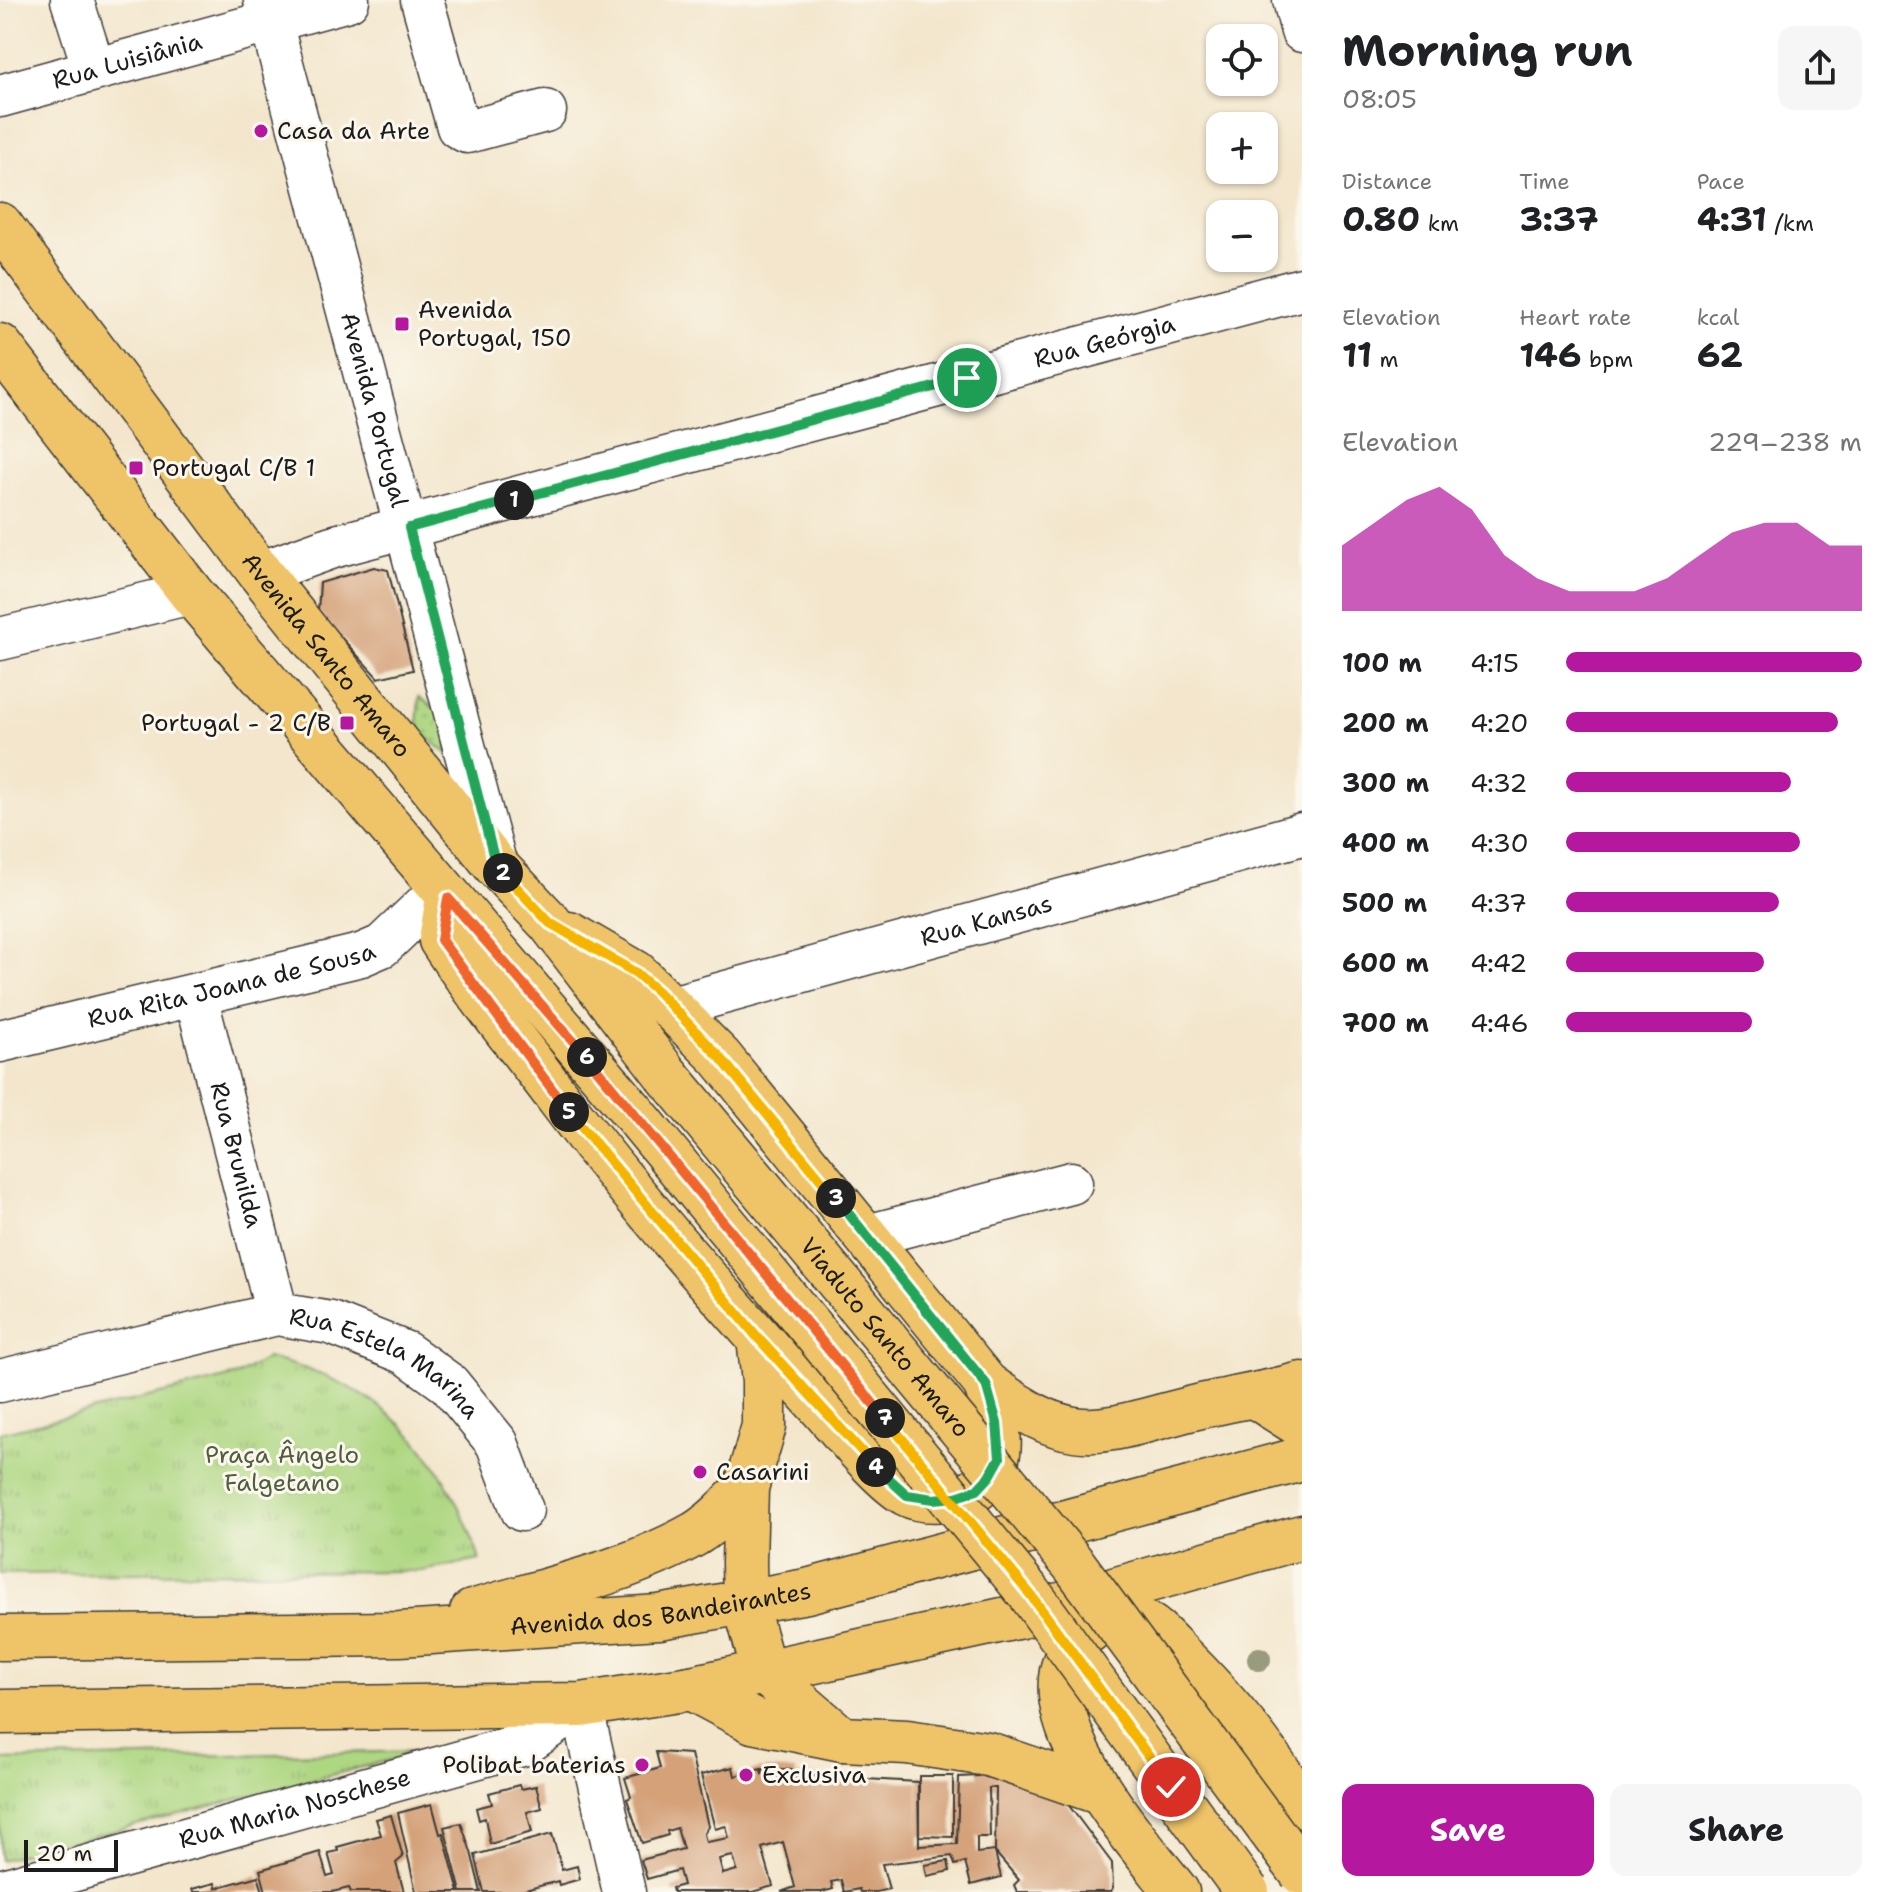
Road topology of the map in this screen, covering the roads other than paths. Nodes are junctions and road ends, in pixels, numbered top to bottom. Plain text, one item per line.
1 (72, 0) edge
2 (348, 0) edge
3 (422, 0) edge
4 (1294, 0) edge
5 (268, 10) edge
6 (1302, 31) edge
7 (94, 69) junction
8 (0, 96) edge
9 (545, 111) dead end
10 (0, 225) edge
11 (1302, 289) edge
12 (0, 346) edge
13 (409, 528) junction
14 (260, 573) junction
15 (191, 593) junction
16 (0, 639) edge
17 (1302, 834) edge
18 (496, 866) junction
19 (445, 894) junction
20 (550, 923) junction
21 (196, 996) junction
22 (672, 1007) junction
23 (0, 1041) edge
24 (665, 1073) joint
25 (1071, 1183) dead end
26 (867, 1236) junction
27 (277, 1314) junction
28 (759, 1339) junction
29 (0, 1381) edge
30 (986, 1384) junction
31 (1302, 1384) edge
32 (1256, 1397) junction
33 (1302, 1426) edge
34 (1302, 1459) edge
35 (746, 1488) junction
36 (522, 1510) dead end
37 (1302, 1537) edge
38 (745, 1603) junction
39 (400, 1634) junction
40 (0, 1638) edge
41 (764, 1672) junction
42 (691, 1688) junction
43 (581, 1705) junction
44 (0, 1712) edge
45 (842, 1739) junction
46 (1099, 1792) junction
47 (1302, 1806) edge
48 (1302, 1873) edge
49 (58, 1884) edge
50 (0, 1891) edge
51 (624, 1892) edge
52 (1177, 1892) edge
53 (1247, 1892) edge

1 - 7 street
2 - 5 street, Rua Luisiânia
3 - 9 street
4 - 6 street
5 - 7 street, Rua Luisiânia
5 - 13 street, Avenida Portugal
7 - 8 street, Rua Luisiânia
10 - 14 main road, Avenida Santo Amaro
11 - 13 street, Rua Geórgia
12 - 15 main road
13 - 14 street, Rua Geórgia
13 - 18 street, Avenida Portugal
14 - 18 main road, Avenida Santo Amaro
15 - 16 street
15 - 19 main road
17 - 22 street, Rua Kansas
18 - 20 main road, Avenida Santo Amaro
19 - 21 street, Rua Rita Joana de Sousa
19 - 28 main road
19 - 53 main road, Viaduto Santo Amaro, bridge
20 - 22 main road
20 - 24 main road, Avenida Santo Amaro
21 - 23 street, Rua Rita Joana de Sousa
21 - 27 street, Rua Brunilda
22 - 26 main road
24 - 48 main road, Viaduto Santo Amaro, bridge
25 - 26 street
26 - 30 main road
27 - 29 street, Rua Estela Marina
27 - 36 street, Rua Estela Marina
28 - 30 main road
28 - 35 main road
30 - 32 main road
31 - 32 main road
32 - 33 main road
34 - 38 main road, Avenida dos Bandeirantes
35 - 38 main road
35 - 39 main road
37 - 41 main road
38 - 39 main road, Avenida dos Bandeirantes
38 - 41 main road
39 - 40 main road, Avenida dos Bandeirantes
41 - 42 main road
41 - 45 main road
42 - 43 main road
42 - 45 main road
43 - 44 main road
43 - 49 street, Rua Maria Noschese
43 - 51 street
45 - 46 main road
46 - 47 main road
46 - 52 main road
49 - 50 street, Rua Maria Noschese

